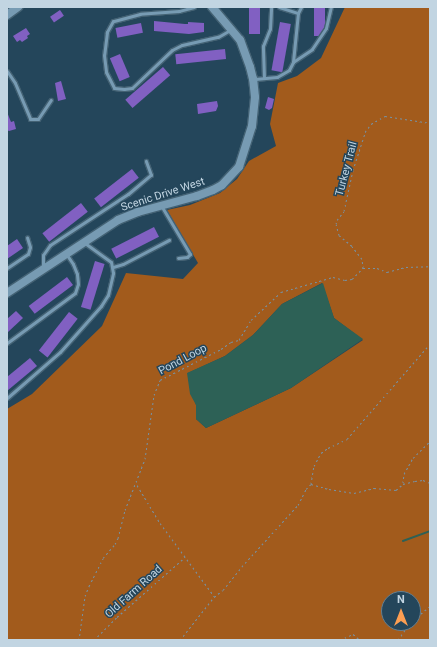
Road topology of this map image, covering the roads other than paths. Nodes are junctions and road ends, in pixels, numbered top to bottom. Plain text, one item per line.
1 (18, 7) edge
2 (194, 7) edge
3 (271, 7) edge
4 (279, 7) edge
5 (301, 7) edge
6 (331, 7) edge
7 (215, 8) edge
8 (298, 13) junction
9 (7, 15) edge
10 (232, 29) junction
11 (293, 62) junction
12 (7, 72) edge
13 (264, 78) junction
14 (253, 79) junction
15 (51, 100) dead end
16 (146, 161) dead end
17 (161, 206) junction
18 (27, 237) dead end
19 (169, 240) dead end
20 (84, 242) junction
21 (66, 254) junction
22 (178, 258) dead end
23 (113, 267) junction
24 (7, 268) edge
25 (43, 268) junction
26 (7, 293) edge
27 (7, 343) edge
28 (7, 398) edge

1 - 9 street
2 - 10 lane
3 - 13 lane
4 - 8 lane
5 - 8 lane
6 - 11 lane
7 - 10 street, Scenic Drive West
8 - 11 lane
10 - 14 street, Scenic Drive West
11 - 13 lane
12 - 15 lane
13 - 14 lane
14 - 17 street, Scenic Drive West
16 - 25 lane
17 - 20 street, Scenic Drive West
17 - 22 lane
18 - 24 lane
19 - 23 lane
20 - 21 street, Scenic Drive West
20 - 23 lane
21 - 25 street, Scenic Drive West
21 - 27 lane
23 - 28 lane
25 - 26 street, Scenic Drive West

